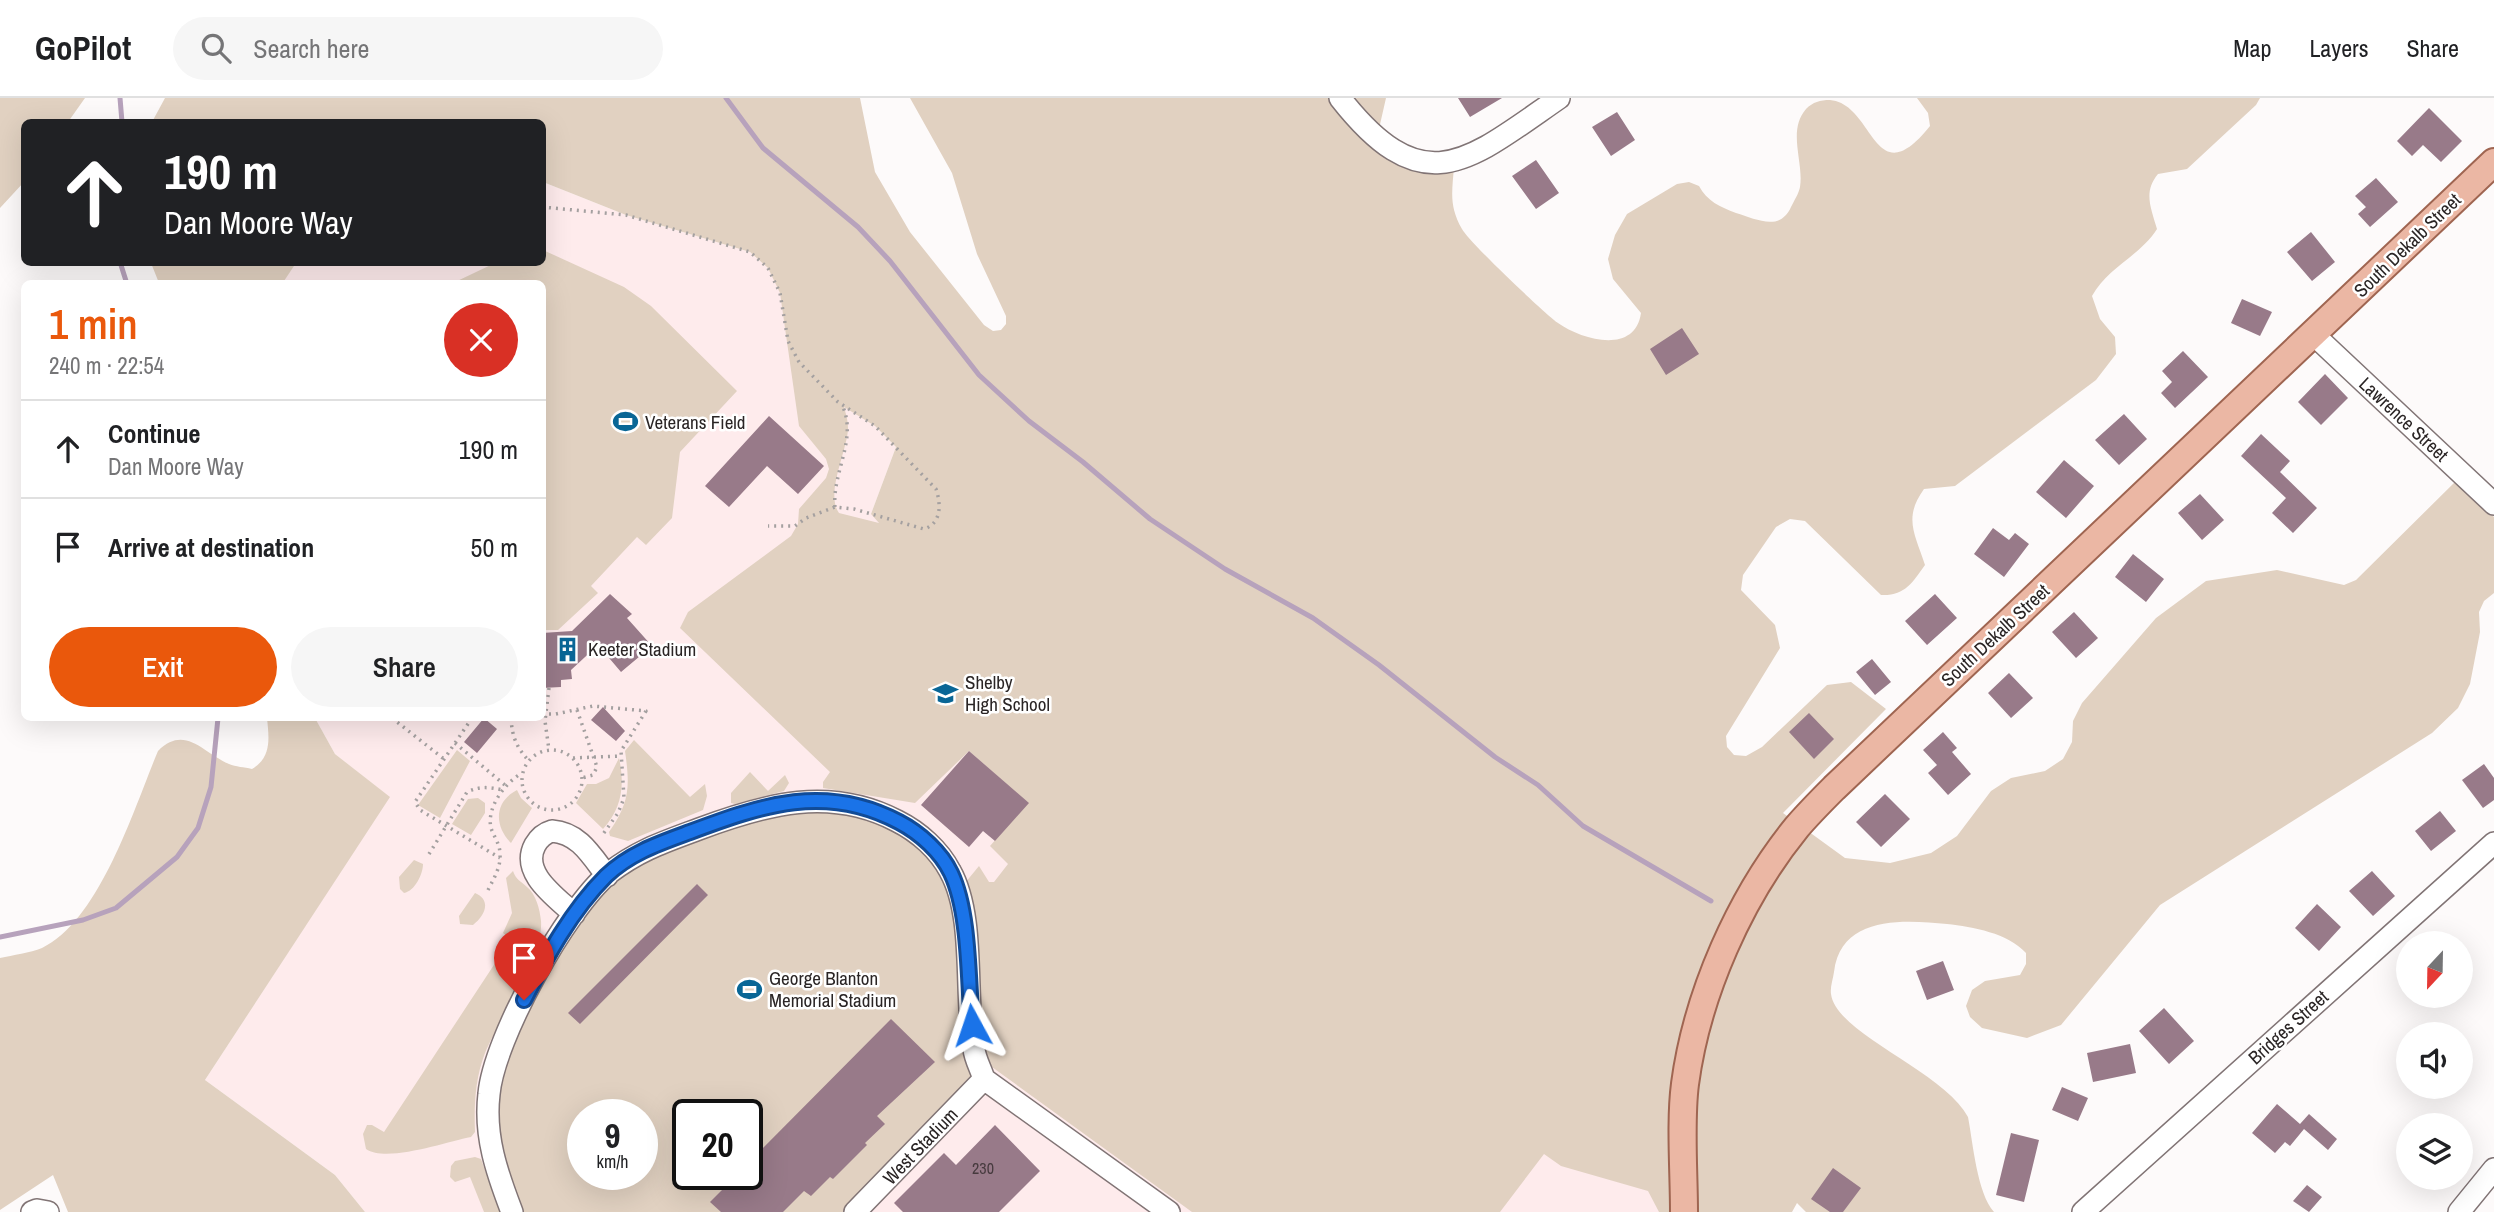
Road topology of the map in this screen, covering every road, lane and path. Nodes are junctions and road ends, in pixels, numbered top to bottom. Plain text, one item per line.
1 (1340, 98) edge
2 (1559, 98) edge
3 (2494, 162) edge
4 (546, 207) edge
5 (2313, 334) junction
6 (843, 406) junction
7 (2494, 504) edge
8 (835, 507) junction
9 (768, 526) dead end
10 (549, 688) dead end
11 (546, 708) edge
12 (577, 710) junction
13 (546, 714) edge
14 (396, 721) edge
15 (470, 721) edge
16 (511, 721) edge
17 (545, 721) edge
18 (454, 743) junction
19 (549, 750) junction
20 (620, 756) junction
21 (595, 757) junction
22 (572, 758) junction
23 (443, 759) junction
24 (529, 761) junction
25 (522, 773) junction
26 (582, 778) junction
27 (505, 788) junction
28 (446, 825) junction
29 (2494, 843) edge
30 (589, 853) junction
31 (429, 854) dead end
32 (500, 858) junction
33 (607, 876) junction
34 (488, 890) dead end
35 (574, 915) junction
36 (984, 1079) junction
37 (2494, 1168) edge
38 (32, 1212) edge
39 (48, 1212) edge
40 (512, 1212) edge
41 (855, 1212) edge
42 (1169, 1212) edge
43 (1684, 1212) edge
44 (2083, 1212) edge
45 (2459, 1212) edge

1 - 2 street
3 - 5 main road, South Dekalb Street
4 - 6 path
5 - 7 street, Lawrence Street
5 - 43 main road, South Dekalb Street
6 - 8 path
6 - 8 path
8 - 9 path
10 - 11 path
12 - 13 path
12 - 20 path
12 - 21 path
14 - 23 path
15 - 18 path
16 - 24 path
17 - 19 path
18 - 23 path
18 - 27 path
19 - 22 path
19 - 24 path
20 - 21 path
20 - 30 path
21 - 22 path
21 - 26 path
22 - 26 path
23 - 28 path
24 - 25 path
25 - 26 path
25 - 27 path
27 - 28 path
27 - 32 path
28 - 31 path
28 - 32 path
29 - 44 street, Bridges Street
30 - 33 street
30 - 35 street
32 - 34 path
33 - 35 street
33 - 36 street
35 - 40 street
36 - 41 street, West Stadium
36 - 42 street
37 - 45 street
38 - 39 street

